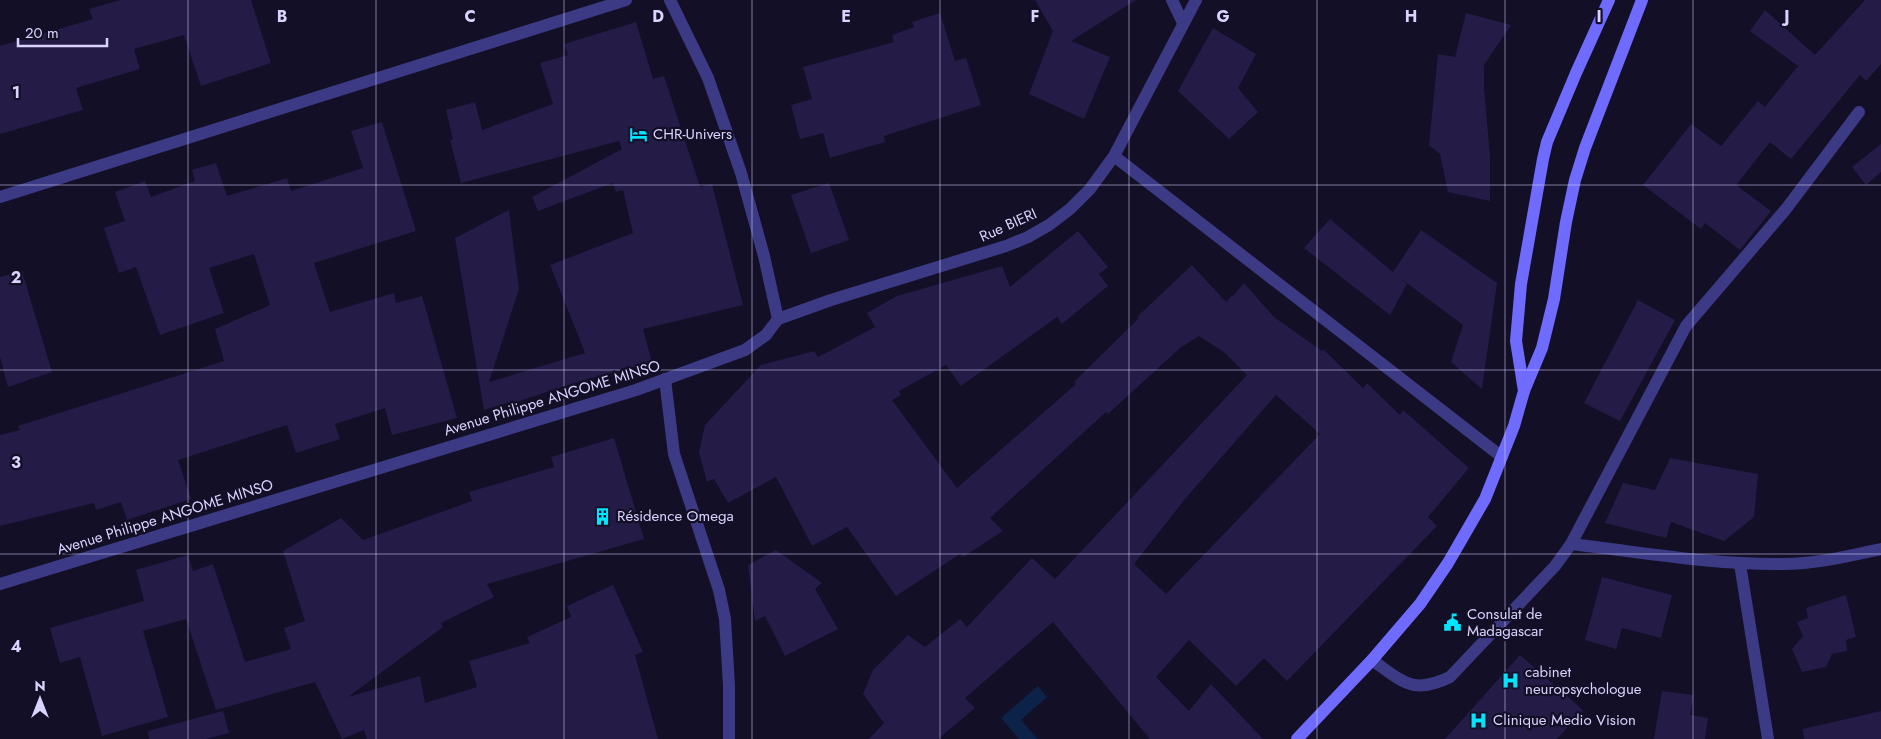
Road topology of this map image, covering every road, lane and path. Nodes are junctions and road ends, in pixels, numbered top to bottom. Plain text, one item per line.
1 (626, 0) edge
2 (670, 0) edge
3 (1172, 0) edge
4 (1196, 0) edge
5 (1609, 0) edge
6 (1642, 0) edge
7 (1184, 23) junction
8 (1859, 112) dead end
9 (1114, 156) junction
10 (0, 198) edge
11 (778, 319) junction
12 (665, 379) junction
13 (1524, 391) junction
14 (1502, 457) junction
15 (1571, 544) junction
16 (1881, 549) edge
17 (1740, 564) junction
18 (0, 584) edge
19 (1372, 660) junction
20 (729, 739) edge
21 (1297, 739) edge
22 (1768, 739) edge

1 - 10 street
2 - 11 street
3 - 7 street
4 - 7 street, Rue BIERI
5 - 13 main road
6 - 13 main road
7 - 9 street, Rue BIERI
8 - 15 street
9 - 11 street, Rue BIERI
9 - 14 street
11 - 12 street, Avenue Philippe ANGOME MINSO
12 - 18 street, Avenue Philippe ANGOME MINSO
12 - 20 street
13 - 14 main road
14 - 19 main road
15 - 17 street
15 - 19 street
16 - 17 street
17 - 22 street
19 - 21 main road

